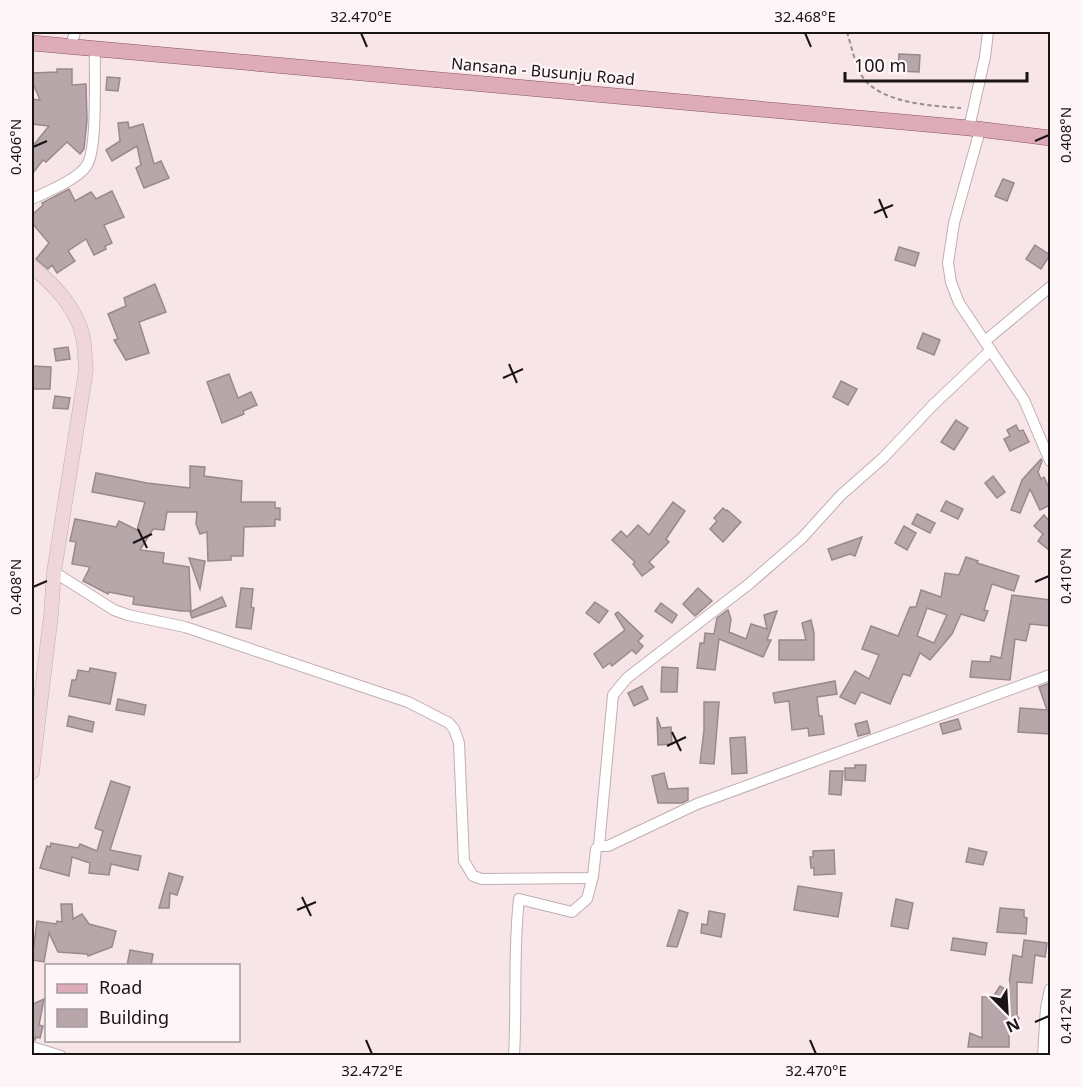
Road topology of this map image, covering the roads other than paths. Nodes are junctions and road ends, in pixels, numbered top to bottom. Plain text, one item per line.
1 (988, 32) edge
2 (73, 39) edge
3 (32, 43) edge
4 (95, 48) junction
5 (975, 129) junction
6 (1050, 138) edge
7 (32, 199) edge
8 (32, 267) edge
9 (1050, 287) edge
10 (988, 345) junction
11 (1050, 461) edge
12 (54, 572) junction
13 (1050, 675) edge
14 (32, 772) edge
15 (599, 846) junction
16 (593, 876) junction
17 (1050, 988) edge
18 (32, 1047) edge
19 (61, 1056) edge
20 (514, 1056) edge
21 (1043, 1056) edge

1 - 5 street
2 - 3 main road, Nansana - Busunju Road
2 - 4 main road, Nansana - Busunju Road
4 - 5 main road, Nansana - Busunju Road
4 - 7 street
5 - 6 main road, Nansana - Busunju Road
5 - 10 street
8 - 12 street
9 - 10 street
10 - 11 street
10 - 15 street
12 - 14 street
12 - 16 street
13 - 15 street
15 - 16 street
16 - 20 street
17 - 21 street
18 - 19 street

